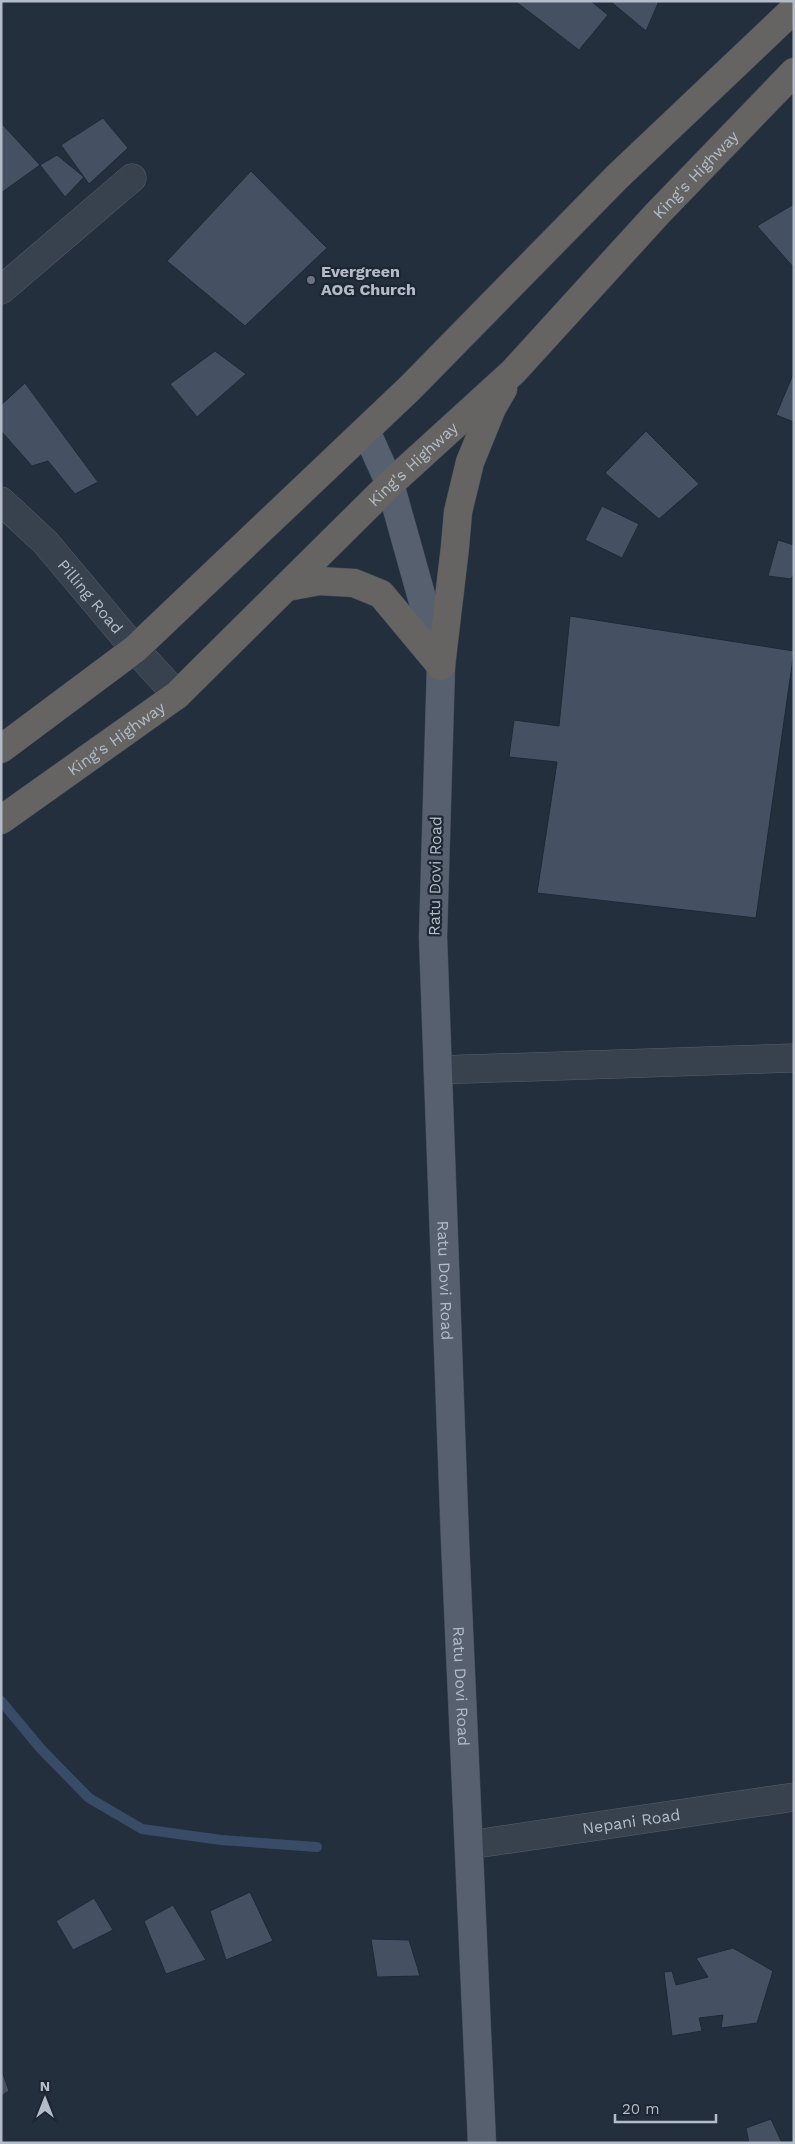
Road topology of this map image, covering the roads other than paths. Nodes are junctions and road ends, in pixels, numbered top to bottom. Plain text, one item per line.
1 (794, 9) edge
2 (794, 72) edge
3 (132, 178) dead end
4 (1, 290) edge
5 (513, 372) junction
6 (366, 431) junction
7 (390, 484) junction
8 (1, 501) edge
9 (287, 587) junction
10 (135, 649) junction
11 (441, 666) junction
12 (177, 695) junction
13 (1, 749) edge
14 (1, 820) edge
15 (794, 1058) edge
16 (438, 1070) junction
17 (794, 1797) edge
18 (469, 1845) junction
19 (482, 2143) edge

1 - 6 highway
2 - 5 highway, King's Highway
3 - 4 street
5 - 7 highway, King's Highway
5 - 11 highway
6 - 7 main road, Ratu Dovi Road
6 - 10 highway
7 - 9 highway, King's Highway
7 - 11 main road, Ratu Dovi Road
8 - 10 street, Pilling Road
9 - 11 highway
9 - 12 highway, King's Highway
10 - 12 street, Pilling Road
10 - 13 highway
11 - 16 main road, Ratu Dovi Road
12 - 14 highway, King's Highway
15 - 16 street
16 - 18 main road, Ratu Dovi Road
17 - 18 street, Nepani Road
18 - 19 main road, Ratu Dovi Road

